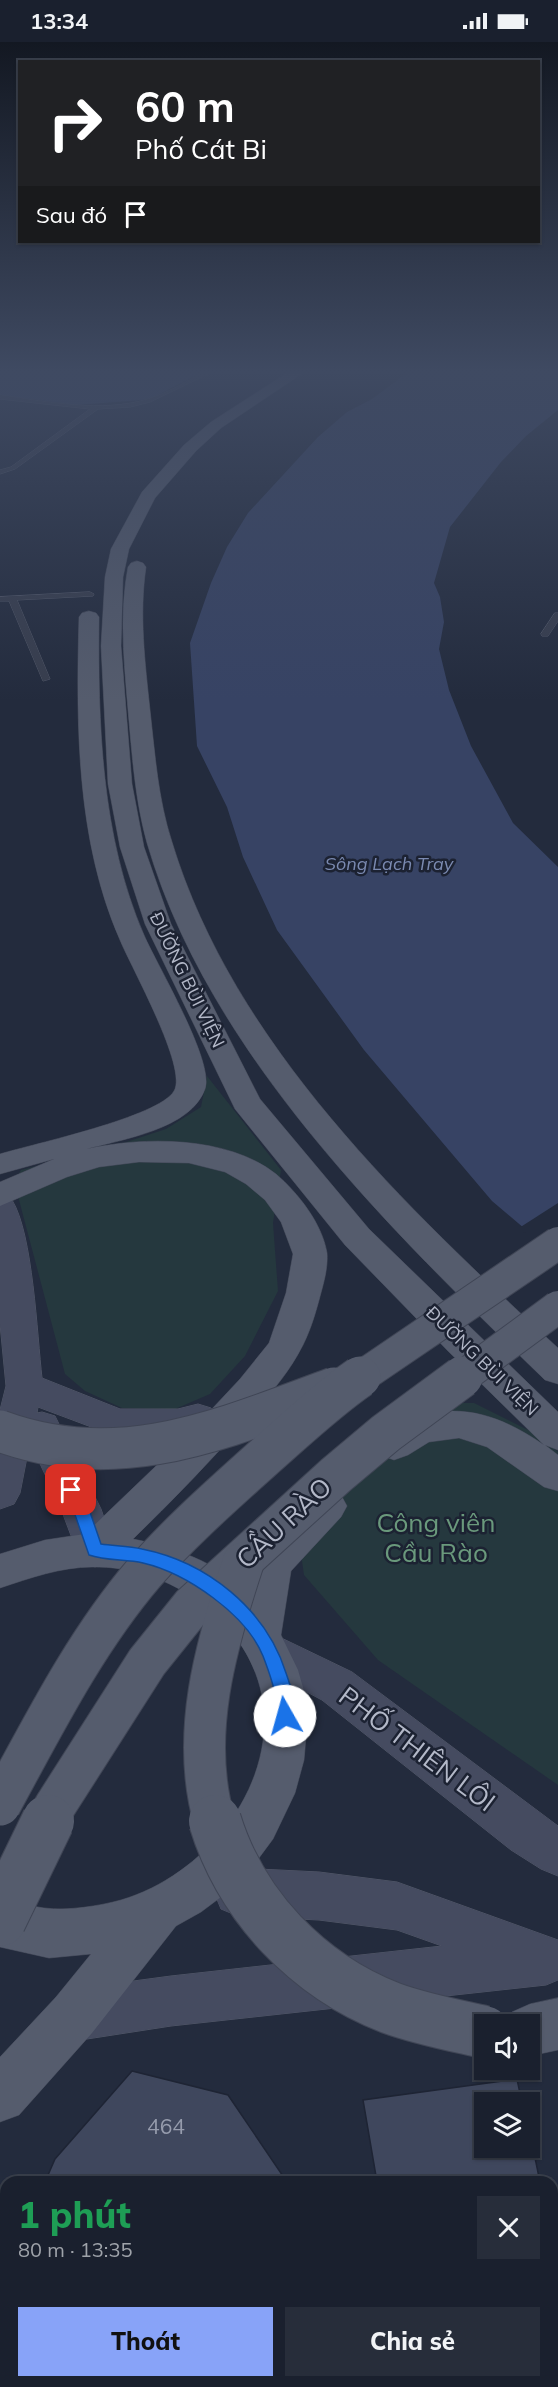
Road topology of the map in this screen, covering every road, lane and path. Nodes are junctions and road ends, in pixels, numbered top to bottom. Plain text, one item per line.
1 (139, 482) edge
2 (160, 482) edge
3 (180, 482) edge
4 (90, 594) junction
5 (12, 598) junction
6 (0, 599) edge
7 (558, 615) edge
8 (545, 634) dead end
9 (46, 679) dead end
10 (158, 924) junction
11 (128, 928) junction
12 (0, 1164) edge
13 (0, 1196) edge
14 (0, 1208) edge
15 (558, 1243) edge
16 (6, 1260) edge
17 (558, 1307) edge
18 (558, 1370) edge
19 (356, 1380) junction
20 (24, 1386) junction
21 (245, 1399) junction
22 (0, 1431) edge
23 (558, 1435) edge
24 (558, 1476) edge
25 (0, 1493) edge
26 (95, 1550) junction
27 (244, 1560) junction
28 (0, 1571) edge
29 (266, 1643) junction
30 (0, 1805) edge
31 (558, 1853) edge
32 (176, 1900) junction
33 (0, 1922) edge
34 (552, 1962) edge
35 (74, 2015) junction
36 (558, 2024) edge
37 (540, 2028) edge
38 (474, 2029) edge
39 (0, 2096) edge

1 - 4 main road, ĐƯỜNG BÙI VIỆN
2 - 10 main road, ĐƯỜNG BÙI VIỆN
3 - 18 main road, ĐƯỜNG BÙI VIỆN
4 - 5 lane
4 - 11 main road, ĐƯỜNG BÙI VIỆN
5 - 6 lane
5 - 9 lane
7 - 8 lane
10 - 11 main road
10 - 23 main road, ĐƯỜNG BÙI VIỆN
11 - 12 main road, ĐƯỜNG BÙI VIỆN
13 - 21 main road
14 - 16 main road
15 - 19 main road, bridge
16 - 20 main road
17 - 27 main road, CẦU RÀO, bridge
19 - 22 main road, bridge
19 - 30 main road, bridge
20 - 21 main road
20 - 25 main road
20 - 26 main road
21 - 26 main road
24 - 29 main road
26 - 28 main road
26 - 29 main road
27 - 33 main road, CẦU RÀO, bridge
27 - 38 main road, bridge
29 - 31 main road, PHỐ THIÊN LÔI
29 - 32 main road
32 - 33 main road
32 - 34 main road
32 - 35 main road
34 - 35 main road
35 - 39 main road
36 - 37 main road

